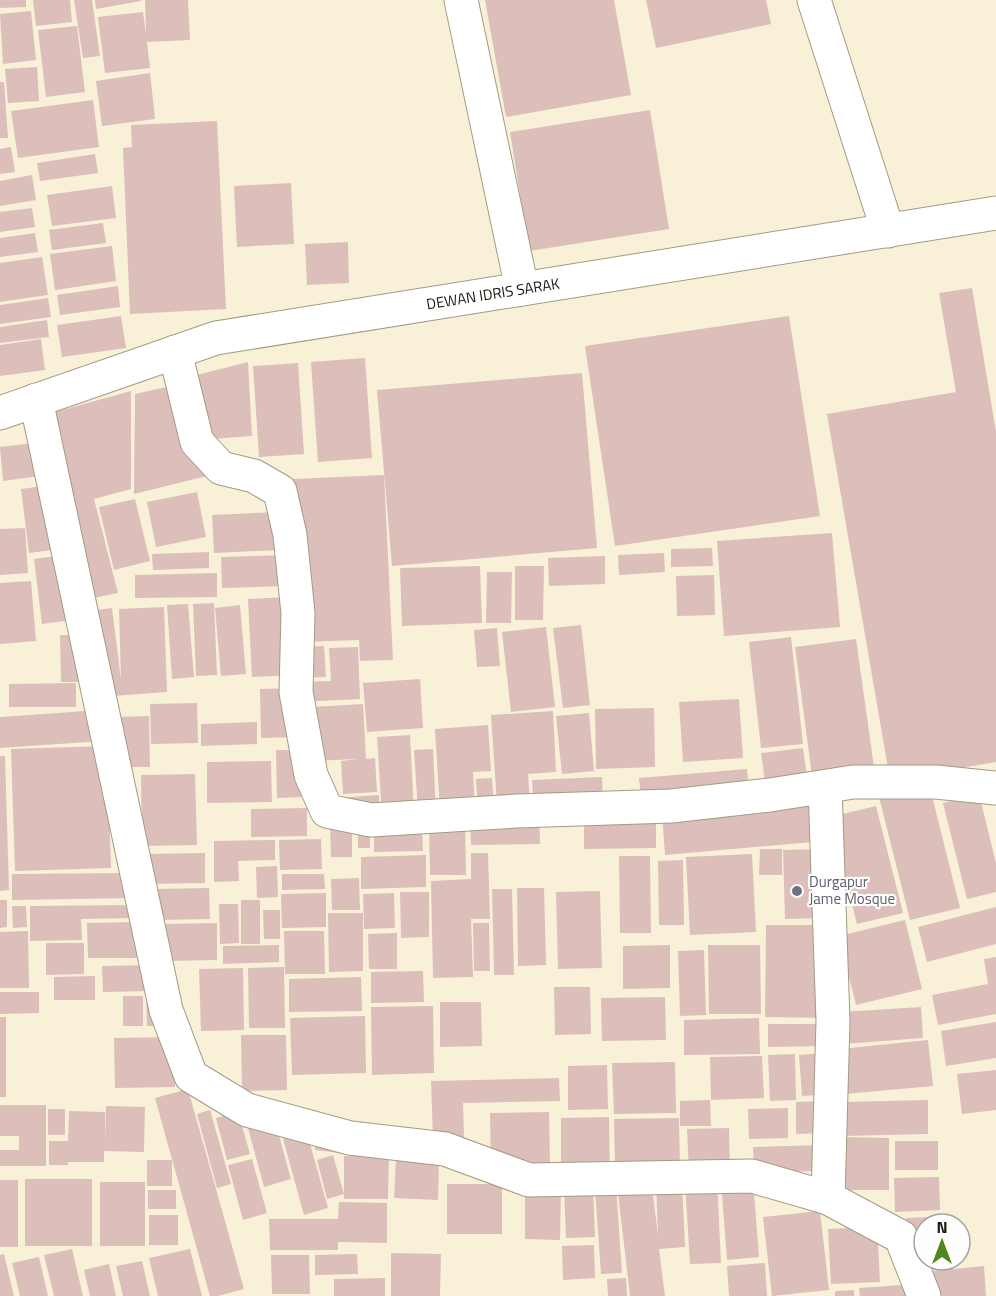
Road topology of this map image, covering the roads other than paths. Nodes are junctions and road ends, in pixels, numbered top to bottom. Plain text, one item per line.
1 (461, 0) edge
2 (814, 0) edge
3 (996, 213) edge
4 (888, 231) junction
5 (522, 289) junction
6 (175, 352) junction
7 (36, 400) junction
8 (0, 413) edge
9 (825, 787) junction
10 (996, 789) edge
11 (828, 1198) junction
12 (924, 1296) edge

1 - 5 street
2 - 4 street
3 - 4 street, DEWAN IDRIS SARAK
4 - 5 street, DEWAN IDRIS SARAK
5 - 6 street, DEWAN IDRIS SARAK
6 - 7 street, DEWAN IDRIS SARAK
6 - 9 street
7 - 8 street, DEWAN IDRIS SARAK
7 - 11 street
9 - 10 street
9 - 11 street
11 - 12 street

